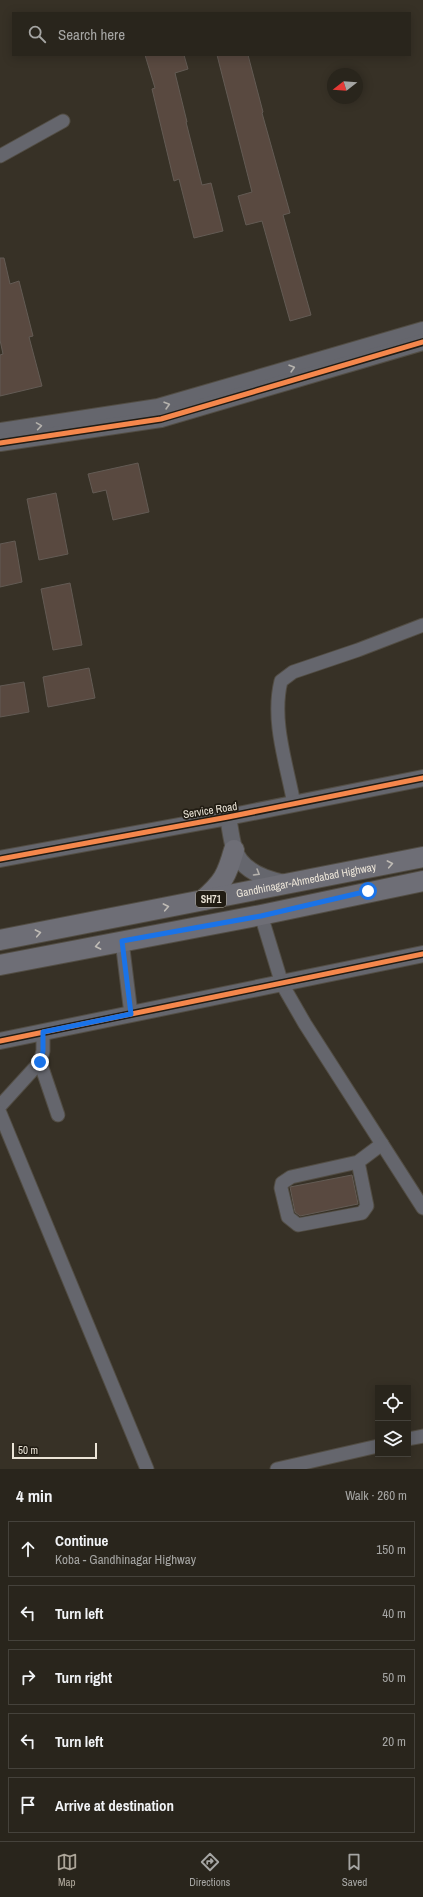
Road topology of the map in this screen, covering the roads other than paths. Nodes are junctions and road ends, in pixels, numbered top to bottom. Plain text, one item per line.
1 (63, 121) dead end
2 (0, 156) edge
3 (423, 330) edge
4 (423, 342) edge
5 (0, 431) edge
6 (0, 444) edge
7 (423, 625) edge
8 (423, 778) edge
9 (294, 804) junction
10 (228, 817) junction
11 (234, 850) junction
12 (423, 857) edge
13 (0, 859) edge
14 (423, 881) edge
15 (289, 883) junction
16 (203, 900) junction
17 (261, 916) junction
18 (0, 940) edge
19 (122, 941) junction
20 (423, 954) edge
21 (0, 965) edge
22 (282, 984) junction
23 (131, 1014) junction
24 (43, 1032) junction
25 (0, 1041) edge
26 (40, 1062) junction
27 (0, 1106) edge
28 (0, 1113) edge
29 (58, 1115) dead end
30 (382, 1144) junction
31 (358, 1162) junction
32 (423, 1208) edge
33 (423, 1436) edge
34 (411, 1438) edge
35 (375, 1447) edge
36 (147, 1469) edge
37 (277, 1469) edge

1 - 2 street
5 -> 3 street
4 - 6 street
7 - 9 street
8 - 9 street, Service Road
9 - 10 street, Service Road
10 - 11 street
10 - 13 street, Service Road
11 -> 15 street
11 - 16 main road
15 -> 12 main road, Gandhinagar-Ahmedabad Highway / SH71
14 - 17 main road, SH71
15 - 16 main road, Gandhinagar-Ahmedabad Highway / SH71
18 -> 16 main road, Gandhinagar-Ahmedabad Highway / SH71
17 - 19 main road, SH71
17 - 22 street
19 -> 21 main road, SH71
19 - 23 street
20 - 22 street
22 - 23 street
22 - 30 street
23 - 24 street
24 - 25 street
24 - 26 street
26 - 27 street
26 - 29 street
28 - 36 street
30 - 31 street
30 - 32 street
31 - 31 street
33 - 34 street
35 - 37 street

